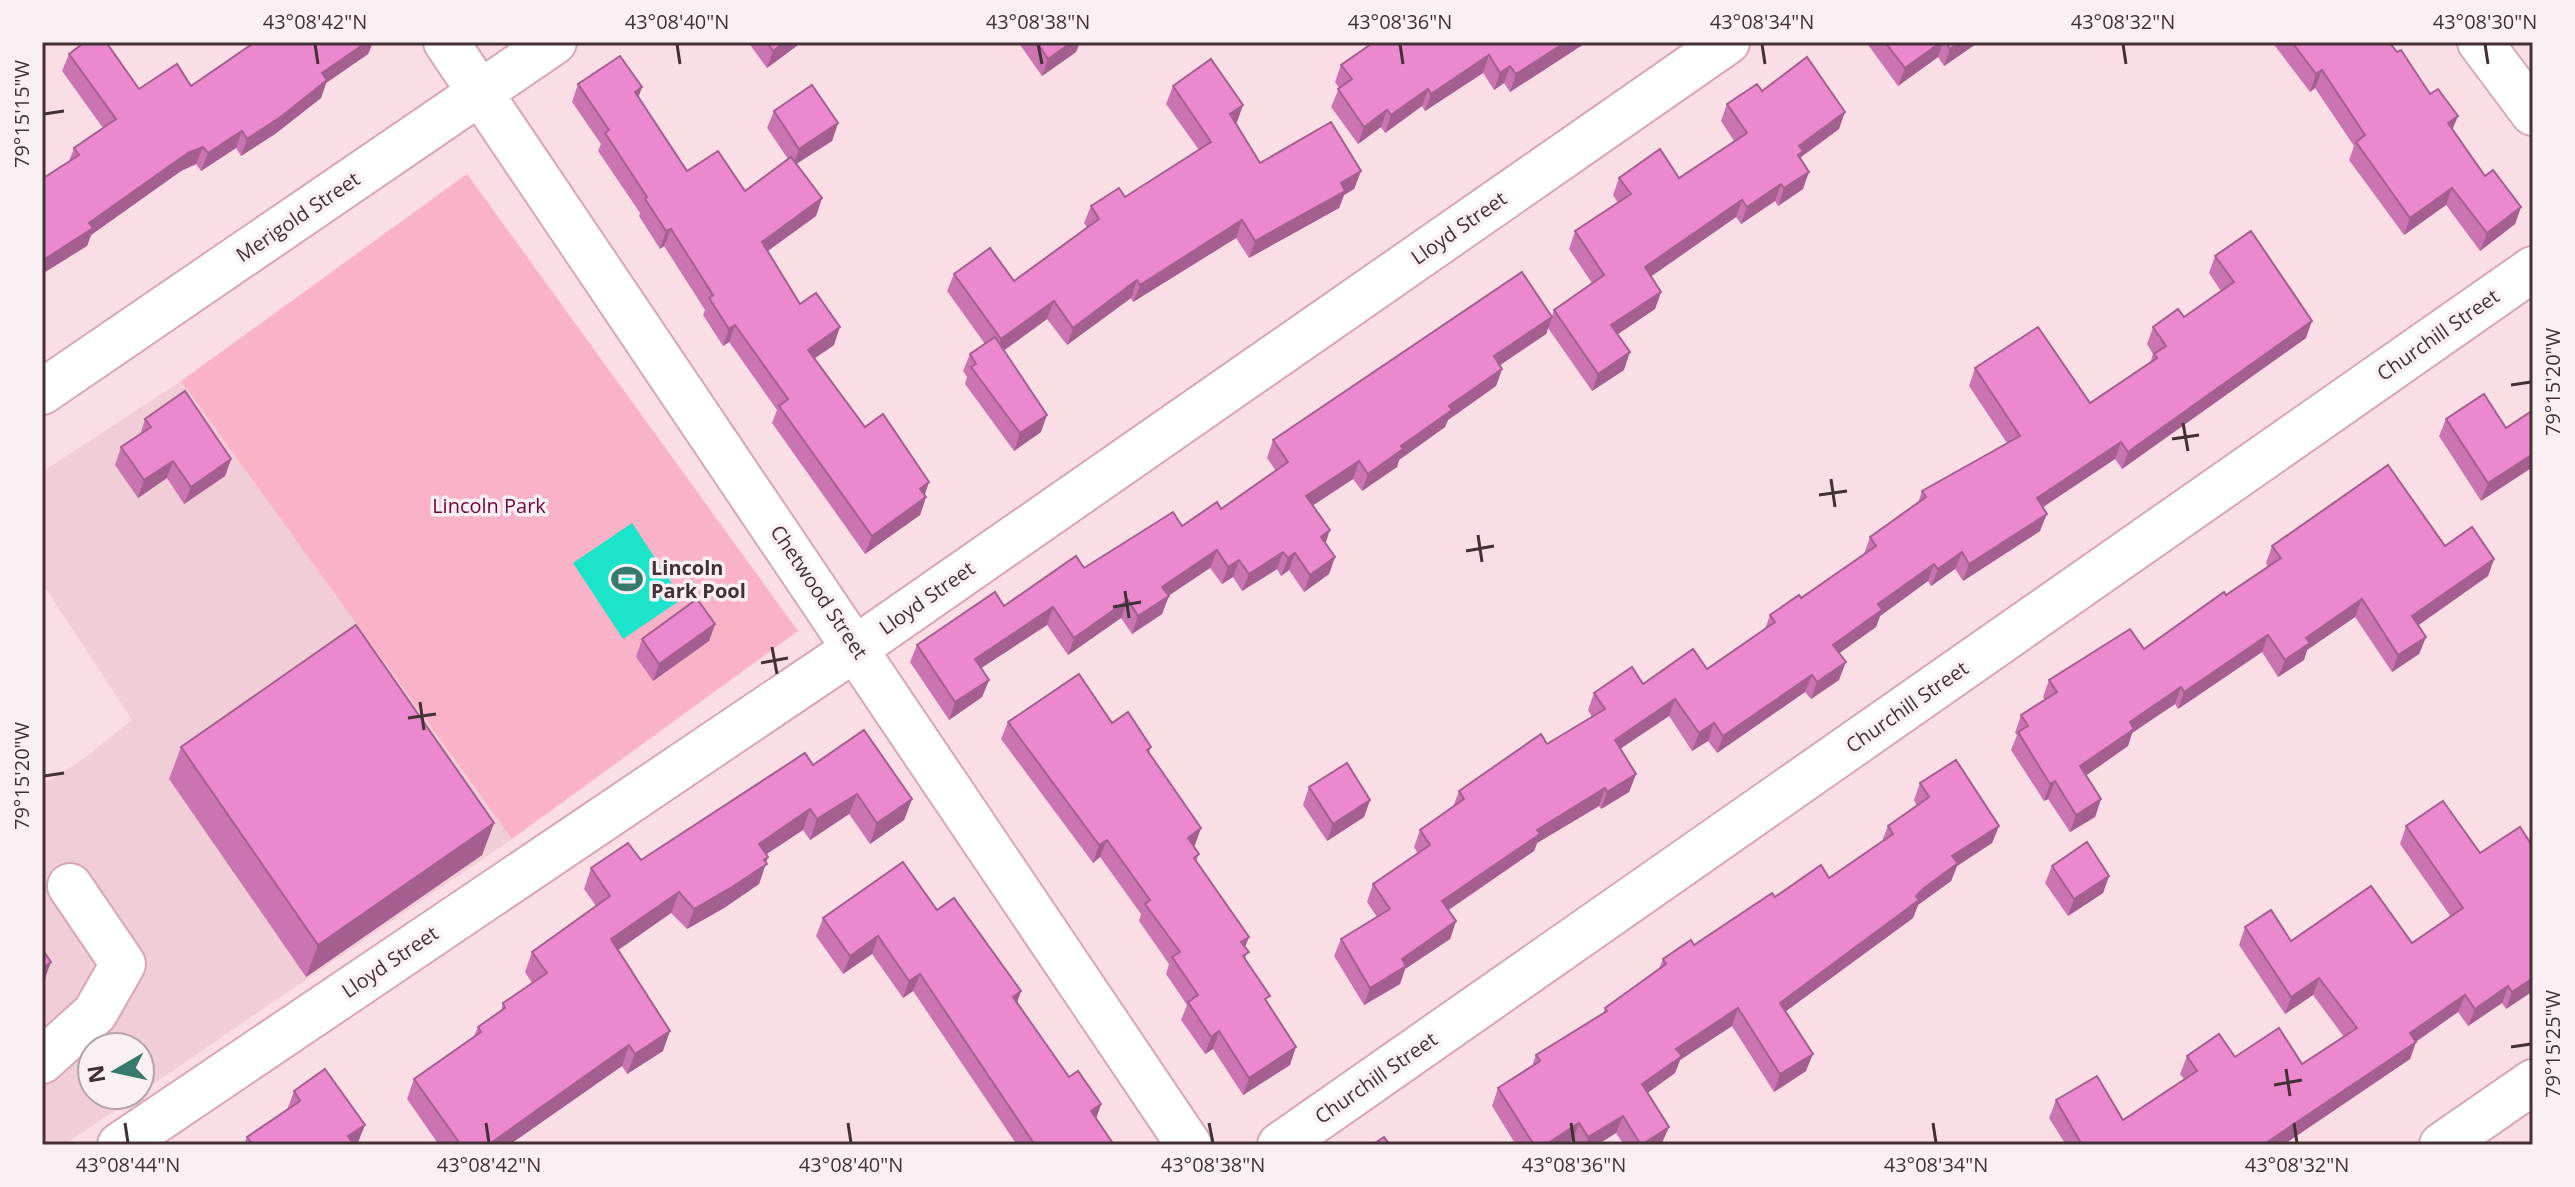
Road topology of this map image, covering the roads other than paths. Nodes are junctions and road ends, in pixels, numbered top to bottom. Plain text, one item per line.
1 (446, 42) edge
2 (554, 42) edge
3 (1727, 42) edge
4 (2480, 42) edge
5 (482, 92) junction
6 (2533, 113) edge
7 (2533, 269) edge
8 (42, 392) edge
9 (856, 648) junction
10 (70, 886) dead end
11 (42, 1061) edge
12 (2533, 1082) edge
13 (120, 1145) edge
14 (1189, 1145) edge
15 (1280, 1145) edge
16 (2442, 1145) edge

1 - 5 street, Chetwood Street
2 - 5 street, Merigold Street
3 - 9 street, Lloyd Street
4 - 6 street
5 - 8 street, Merigold Street
5 - 9 street, Chetwood Street
7 - 15 street, Churchill Street
9 - 13 street, Lloyd Street
9 - 14 street, Chetwood Street
10 - 11 street
12 - 16 street

